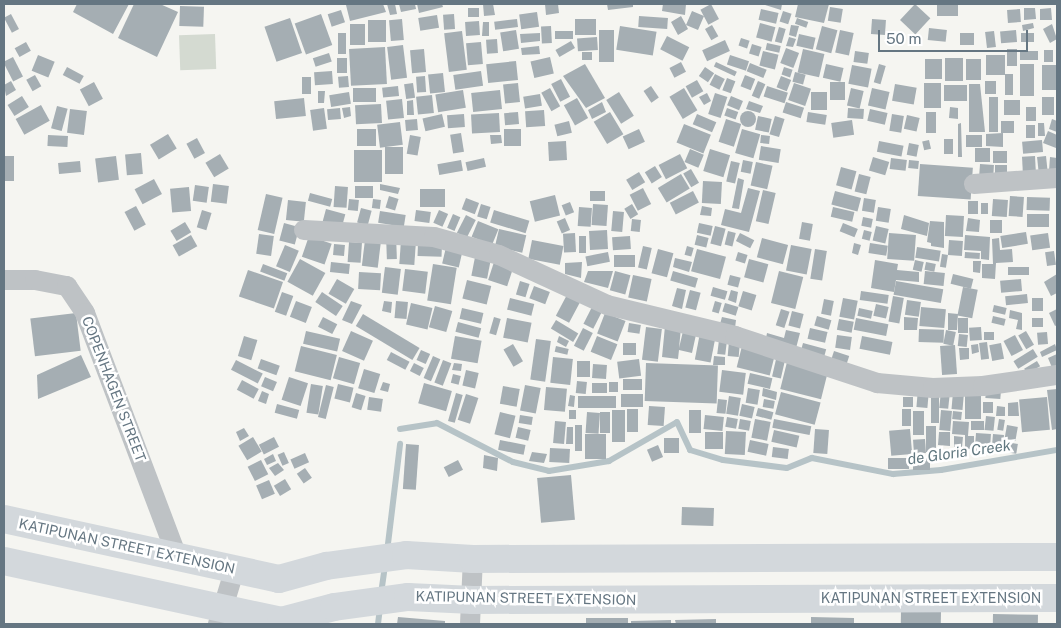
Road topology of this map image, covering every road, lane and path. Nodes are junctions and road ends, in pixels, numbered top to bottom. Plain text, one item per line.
1 (1057, 178) edge
2 (974, 184) dead end
3 (304, 230) dead end
4 (4, 280) edge
5 (1057, 374) edge
6 (4, 519) edge
7 (176, 556) junction
8 (1057, 557) edge
9 (473, 559) junction
10 (4, 561) edge
11 (235, 568) junction
12 (1057, 598) edge
13 (472, 612) edge
14 (220, 616) edge

1 - 2 street
3 - 5 street
4 - 7 street, COPENHAGEN STREET
6 - 7 street, KATIPUNAN STREET EXTENSION
7 - 11 street, KATIPUNAN STREET EXTENSION
8 - 9 street, KATIPUNAN STREET EXTENSION
9 - 11 street, KATIPUNAN STREET EXTENSION
9 - 13 street
10 - 14 street, KATIPUNAN STREET EXTENSION
11 - 14 street
12 - 13 street, KATIPUNAN STREET EXTENSION
13 - 14 street, KATIPUNAN STREET EXTENSION

